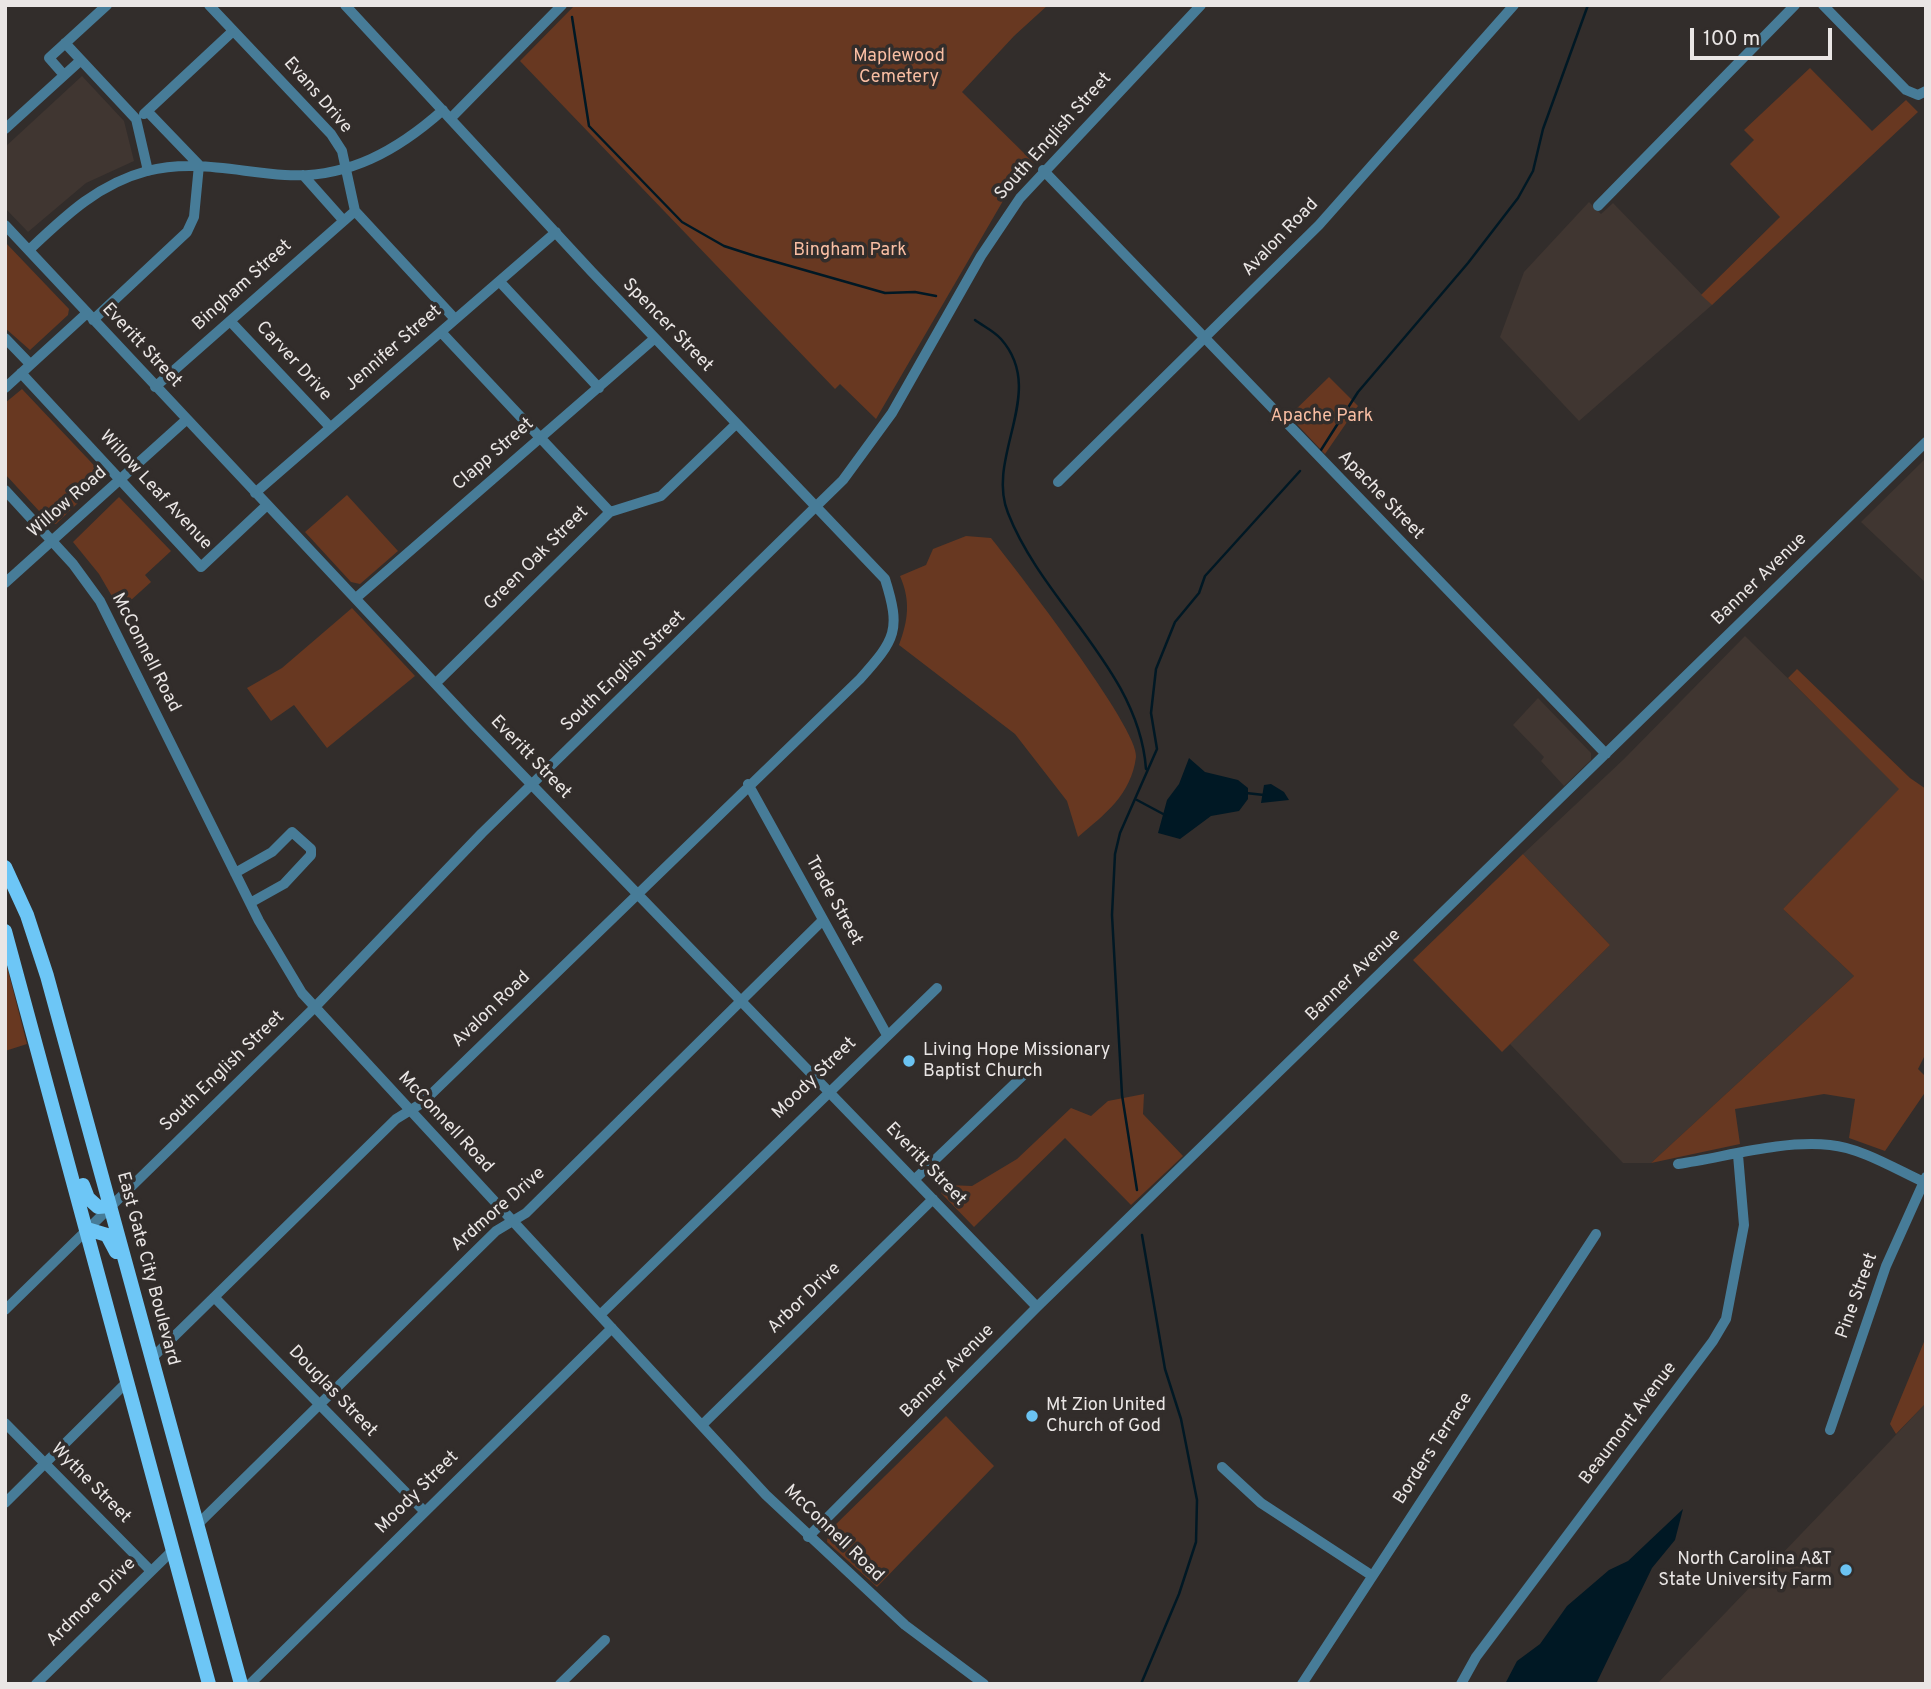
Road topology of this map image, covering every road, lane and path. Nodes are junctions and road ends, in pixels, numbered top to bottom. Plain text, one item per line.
1 (107, 5) edge
2 (209, 5) edge
3 (345, 5) edge
4 (562, 5) edge
5 (1201, 5) edge
6 (1514, 5) edge
7 (1795, 5) edge
8 (1823, 5) edge
9 (233, 31) junction
10 (65, 43) junction
11 (81, 60) junction
12 (64, 75) junction
13 (1926, 91) edge
14 (148, 112) junction
15 (447, 114) junction
16 (136, 119) junction
17 (5, 129) edge
18 (199, 165) junction
19 (346, 168) junction
20 (1043, 170) junction
21 (148, 171) junction
22 (303, 175) junction
23 (1598, 206) dead end
24 (355, 211) junction
25 (343, 220) junction
26 (5, 225) edge
27 (556, 232) junction
28 (29, 250) junction
29 (500, 282) junction
30 (90, 316) junction
31 (456, 319) junction
32 (230, 321) junction
33 (441, 332) junction
34 (5, 338) edge
35 (655, 338) junction
36 (1205, 339) junction
37 (30, 364) junction
38 (21, 373) junction
39 (7, 381) edge
40 (155, 387) junction
41 (599, 388) junction
42 (186, 420) junction
43 (736, 424) junction
44 (330, 427) junction
45 (541, 438) junction
46 (1926, 442) edge
47 (120, 480) junction
48 (1058, 482) dead end
49 (5, 490) edge
50 (255, 493) junction
51 (267, 505) junction
52 (815, 508) junction
53 (610, 512) junction
54 (52, 540) junction
55 (5, 583) edge
56 (356, 598) junction
57 (436, 683) junction
58 (855, 684) joint
59 (1606, 754) junction
60 (748, 784) junction
61 (531, 785) junction
62 (5, 867) edge
63 (235, 873) junction
64 (637, 892) junction
65 (250, 903) junction
66 (823, 920) junction
67 (5, 931) edge
68 (937, 988) dead end
69 (742, 1000) junction
70 (315, 1007) junction
71 (887, 1035) junction
72 (1034, 1065) dead end
73 (829, 1090) junction
74 (410, 1111) junction
75 (60, 1128) junction
76 (1738, 1155) junction
77 (1678, 1164) dead end
78 (914, 1180) junction
79 (1925, 1181) edge
80 (933, 1199) junction
81 (110, 1206) junction
82 (513, 1221) junction
83 (87, 1229) junction
84 (1596, 1234) dead end
85 (215, 1298) junction
86 (137, 1306) junction
87 (1037, 1307) junction
88 (5, 1310) edge
89 (600, 1315) junction
90 (612, 1328) junction
91 (151, 1359) junction
92 (128, 1381) junction
93 (319, 1404) junction
94 (5, 1423) edge
95 (702, 1425) junction
96 (1830, 1430) dead end
97 (44, 1464) junction
98 (1222, 1467) dead end
99 (5, 1503) edge
100 (424, 1511) junction
101 (197, 1525) junction
102 (808, 1537) junction
103 (174, 1549) junction
104 (150, 1570) junction
105 (1371, 1575) junction
106 (193, 1623) junction
107 (605, 1640) dead end
108 (36, 1684) edge
109 (209, 1684) edge
110 (219, 1684) edge
111 (241, 1684) edge
112 (250, 1684) edge
113 (560, 1684) edge
114 (984, 1684) edge
115 (1302, 1684) edge
116 (1461, 1684) edge

1 - 10 street
2 - 9 street, Evans Drive
3 - 15 street, Spencer Street
4 - 15 street
5 - 20 street, South English Street
6 - 36 street, Avalon Road
7 - 23 street
8 - 13 street
9 - 14 street
9 - 19 street, Evans Drive
10 - 11 street
10 - 12 street
11 - 12 street
11 - 16 street
12 - 17 street
14 - 16 street
14 - 18 street
15 - 19 street
15 - 27 street, Spencer Street
16 - 21 street
18 - 21 street
18 - 22 street
18 - 30 street
19 - 22 street
19 - 24 street, Evans Drive
20 - 36 street, Apache Street
20 - 52 street, South English Street
21 - 28 street
22 - 25 street
24 - 25 street, Bingham Street
24 - 31 street
25 - 32 street, Bingham Street
26 - 28 street, Everitt Street
27 - 29 street, Jennifer Street
27 - 35 street, Spencer Street
28 - 30 street, Everitt Street
29 - 31 street, Jennifer Street
29 - 41 street
30 - 37 street
30 - 40 street, Everitt Street
31 - 33 street, Jennifer Street
32 - 40 street, Bingham Street
32 - 44 street, Carver Drive
33 - 44 street, Jennifer Street
33 - 45 street
34 - 37 street
35 - 41 street, Clapp Street
35 - 43 street, Spencer Street
36 - 48 street, Avalon Road
36 - 59 street, Apache Street
37 - 38 street
38 - 39 street
38 - 47 street, Willow Leaf Avenue
40 - 42 street, Everitt Street
41 - 45 street, Clapp Street
42 - 47 street, Willow Road
42 - 50 street, Everitt Street
43 - 52 street, Spencer Street
43 - 53 street, Green Oak Street
44 - 50 street, Jennifer Street
45 - 53 street
45 - 56 street, Clapp Street
46 - 59 street, Banner Avenue
47 - 51 street, Willow Leaf Avenue
47 - 54 street, Willow Road
49 - 54 street, McConnell Road
50 - 51 street, Everitt Street
51 - 56 street, Everitt Street
52 - 58 street, Spencer Street
52 - 61 street, South English Street
53 - 57 street, Green Oak Street
54 - 55 street, Willow Road
54 - 63 street, McConnell Road
56 - 57 street, Everitt Street
57 - 61 street, Everitt Street
58 - 60 street, Avalon Road
59 - 87 street, Banner Avenue
60 - 64 street, Avalon Road
60 - 66 street, Trade Street
61 - 64 street, Everitt Street
61 - 70 street, South English Street
62 - 81 main road, East Gate City Boulevard
63 - 65 street, McConnell Road
63 - 65 street
64 - 69 street, Everitt Street
64 - 74 street, Avalon Road
65 - 70 street, McConnell Road
66 - 69 street, Ardmore Drive
66 - 71 street, Trade Street
67 - 75 main road
68 - 71 street, Moody Street
69 - 73 street, Everitt Street
69 - 82 street, Ardmore Drive
70 - 74 street, McConnell Road
70 - 81 street, South English Street
71 - 73 street, Moody Street
72 - 78 street
73 - 78 street, Everitt Street
73 - 89 street, Moody Street
74 - 82 street, McConnell Road
74 - 85 street, Avalon Road
75 - 81 main road
75 - 83 main road
76 - 77 street
76 - 79 street
76 - 116 street, Beaumont Avenue
78 - 80 street, Everitt Street
79 - 96 street, Pine Street
80 - 87 street, Everitt Street
80 - 95 street, Arbor Drive
81 - 83 street, South English Street
81 - 86 main road, East Gate City Boulevard
82 - 89 street, McConnell Road
82 - 93 street, Ardmore Drive
83 - 86 main road
83 - 88 street, South English Street
83 - 92 main road
84 - 105 street, Borders Terrace
85 - 91 street, Avalon Road
85 - 93 street, Douglas Street
86 - 91 main road, East Gate City Boulevard
87 - 102 street, Banner Avenue
89 - 90 street, McConnell Road
90 - 95 street, McConnell Road
90 - 100 street, Moody Street
91 - 101 main road, East Gate City Boulevard
92 - 97 street
92 - 103 main road
93 - 100 street, Douglas Street
93 - 101 street, Ardmore Drive
94 - 97 street, Wythe Street
95 - 102 street, McConnell Road
97 - 99 street
97 - 104 street, Wythe Street
98 - 105 street
100 - 112 street, Moody Street
101 - 111 main road, East Gate City Boulevard
102 - 114 street, McConnell Road
103 - 104 street, Ardmore Drive
103 - 106 main road
104 - 108 street, Ardmore Drive
105 - 115 street, Borders Terrace
106 - 109 main road
106 - 110 main road
107 - 113 street

